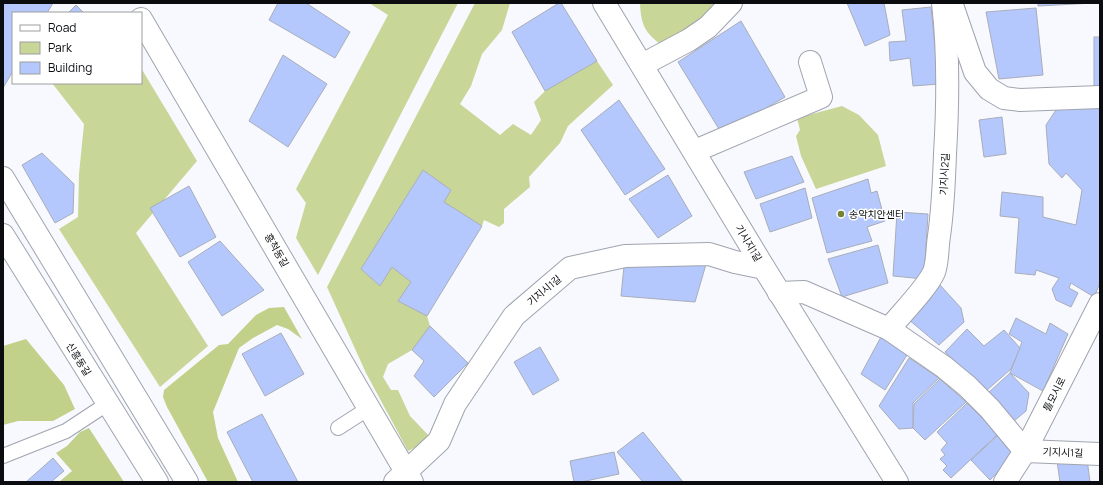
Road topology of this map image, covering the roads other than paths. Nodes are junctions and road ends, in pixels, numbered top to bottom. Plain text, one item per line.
1 (132, 3) edge
2 (731, 3) edge
3 (943, 3) edge
4 (952, 3) edge
5 (607, 5) edge
6 (136, 12) edge
7 (142, 21) edge
8 (810, 62) dead end
9 (642, 65) junction
10 (1100, 97) edge
11 (695, 151) junction
12 (3, 178) edge
13 (3, 235) edge
14 (764, 268) junction
15 (779, 293) junction
16 (1100, 304) edge
17 (889, 329) junction
18 (107, 404) junction
19 (370, 408) junction
20 (338, 428) dead end
21 (1025, 450) junction
22 (1100, 454) edge
23 (3, 456) edge
24 (404, 479) edge
25 (157, 482) edge
26 (187, 482) edge
27 (897, 482) edge
28 (1005, 482) edge

1 - 6 street
2 - 9 street
3 - 17 street, 기지시2길
4 - 10 street
5 - 9 street, 기시지1길
7 - 19 street, 흥척동길
8 - 11 street
9 - 11 street, 기시지1길
11 - 14 street, 기시지1길
12 - 26 street
13 - 18 street, 신흥동길
14 - 15 street, 기시지1길
14 - 24 street, 기지시1길
15 - 17 street
15 - 27 street, 기시지1길
16 - 21 street, 틀모시로
17 - 21 street
18 - 23 lane
18 - 25 street, 신흥동길
19 - 20 lane
19 - 24 street, 흥척동길
21 - 22 street, 기지시1길
21 - 28 street, 틀모시로

